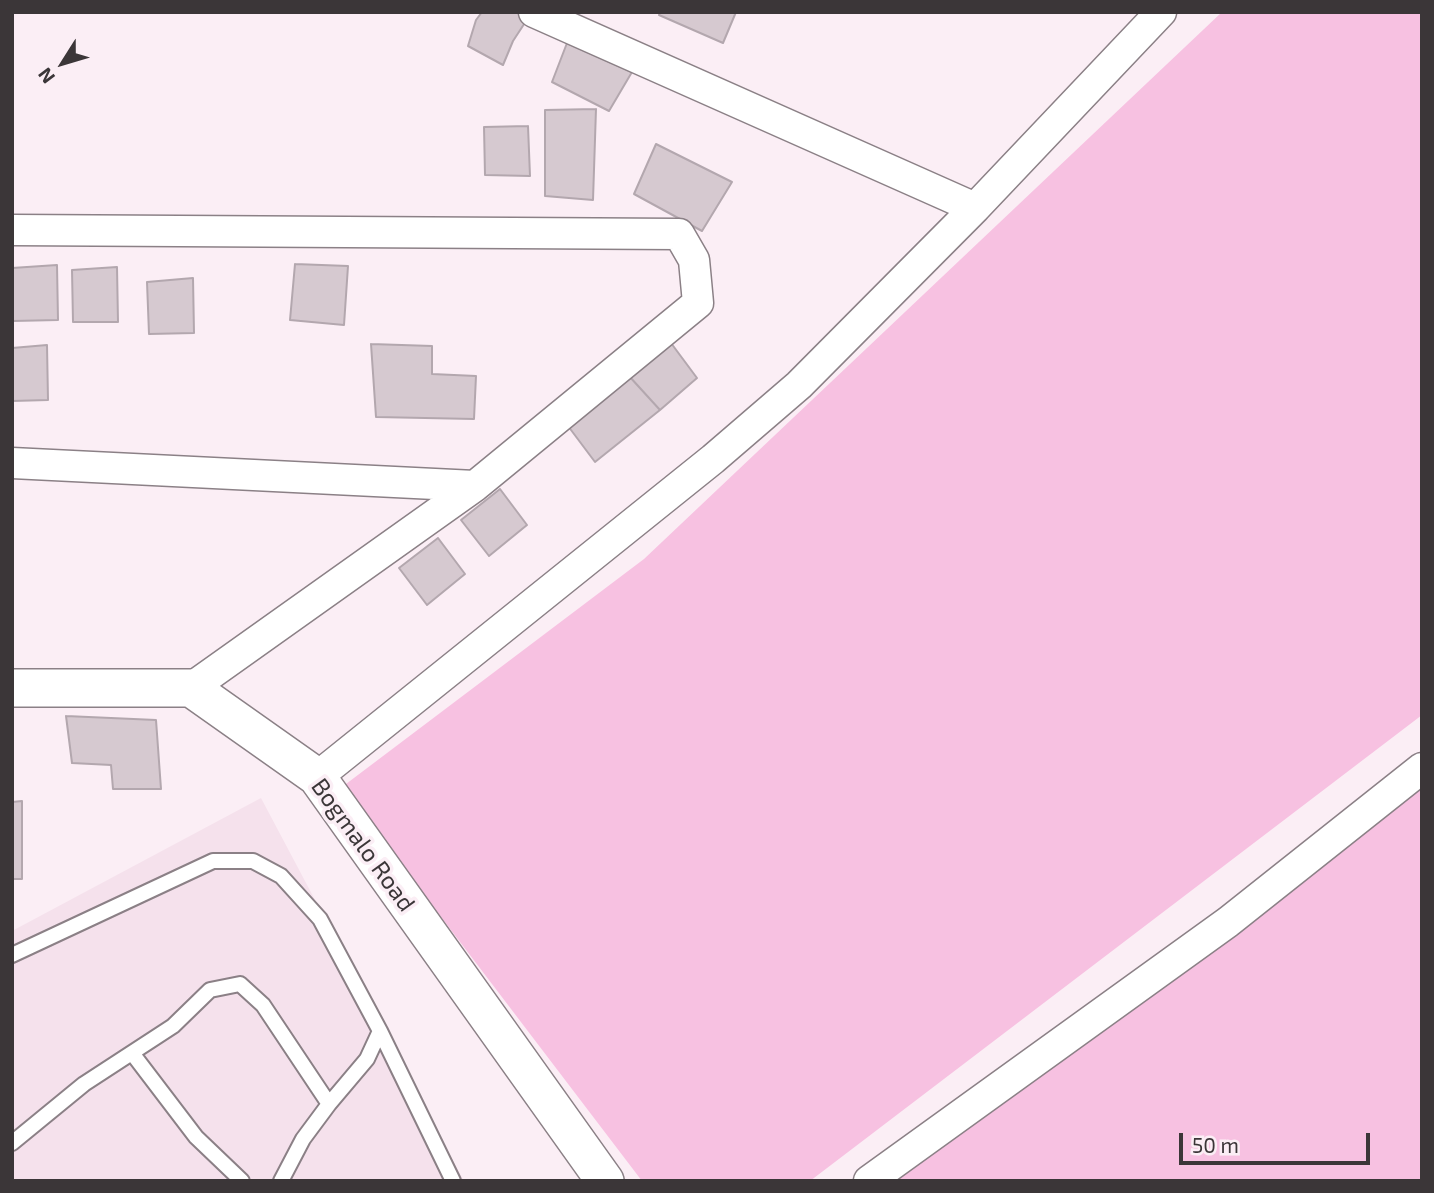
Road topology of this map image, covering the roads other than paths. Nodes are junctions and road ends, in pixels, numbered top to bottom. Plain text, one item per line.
1 (534, 12) edge
2 (1161, 12) edge
3 (975, 208) junction
4 (12, 230) edge
5 (12, 463) edge
6 (475, 486) junction
7 (12, 688) edge
8 (191, 688) junction
9 (1422, 768) edge
10 (317, 777) junction
11 (12, 955) edge
12 (380, 1031) junction
13 (132, 1053) junction
14 (329, 1104) junction
15 (12, 1143) edge
16 (242, 1181) edge
17 (281, 1181) edge
18 (453, 1181) edge
19 (605, 1181) edge
20 (869, 1181) edge

1 - 3 street
2 - 3 street
3 - 10 street
4 - 6 street
5 - 6 street
6 - 8 street
7 - 8 street
8 - 10 street, Bogmalo Road
9 - 20 street
10 - 19 street, Bogmalo Road
11 - 12 lane
12 - 14 lane
12 - 18 lane
13 - 14 lane
13 - 15 lane
13 - 16 lane
14 - 17 lane

